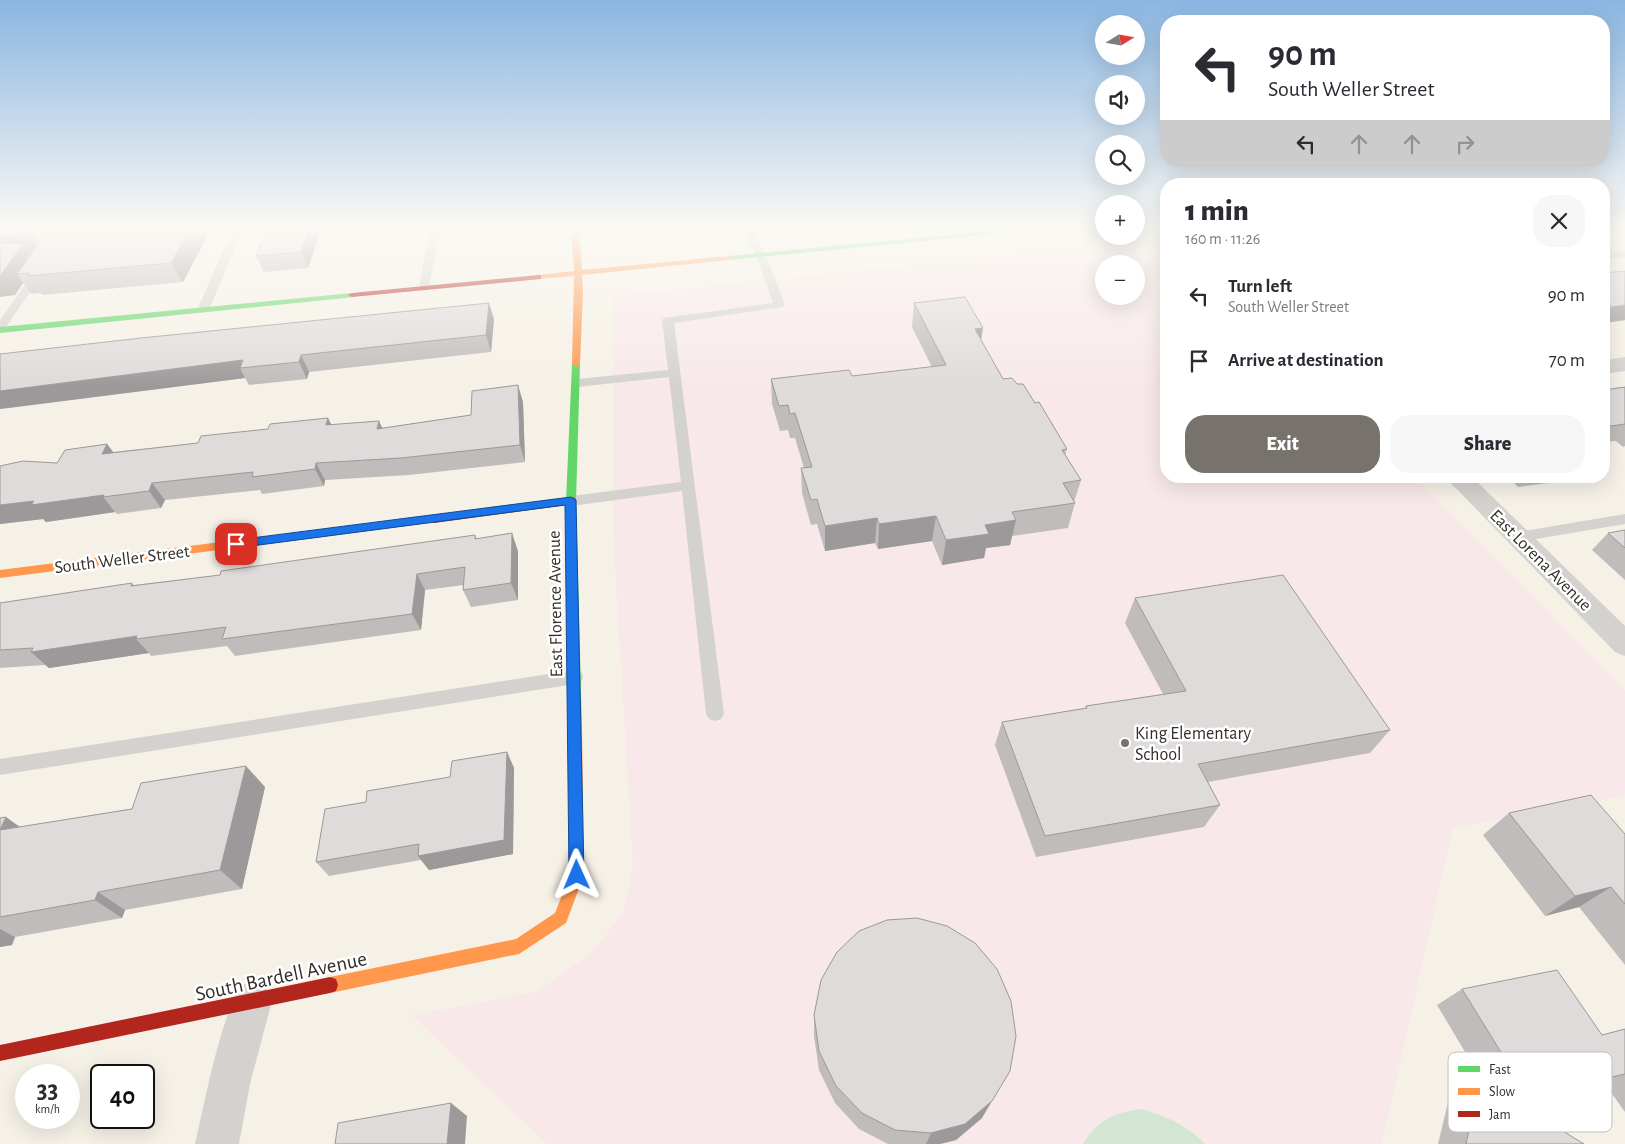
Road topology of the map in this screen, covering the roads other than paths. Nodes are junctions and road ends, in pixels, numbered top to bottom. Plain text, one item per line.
1 (33, 280) edge
2 (216, 280) edge
3 (425, 280) edge
4 (503, 280) edge
5 (579, 280) edge
6 (771, 280) edge
7 (424, 288) junction
8 (203, 310) junction
9 (0, 329) edge
10 (1625, 364) edge
11 (1610, 366) edge
12 (674, 373) junction
13 (577, 383) junction
14 (1463, 483) edge
15 (687, 486) junction
16 (571, 500) junction
17 (1625, 519) edge
18 (1518, 537) junction
19 (0, 574) edge
20 (1625, 644) edge
21 (574, 677) junction
22 (715, 714) dead end
23 (0, 767) edge
24 (561, 918) joint
25 (252, 1002) junction
26 (0, 1053) edge
27 (217, 1144) edge

1 - 9 lane
2 - 8 lane
3 - 7 lane
4 - 7 street
5 - 13 street, East Florence Avenue
6 - 12 lane
7 - 8 street
8 - 9 street
10 - 11 street
12 - 13 lane
12 - 15 lane
13 - 16 street, East Florence Avenue
14 - 18 street, East Lorena Avenue
15 - 16 lane
15 - 22 lane
16 - 19 street, South Weller Street
16 - 21 street, East Florence Avenue
17 - 18 lane
18 - 20 street, East Lorena Avenue
21 - 23 lane
21 - 24 street, East Florence Avenue
24 - 25 street, South Bardell Avenue
25 - 26 street, South Bardell Avenue
25 - 27 street

